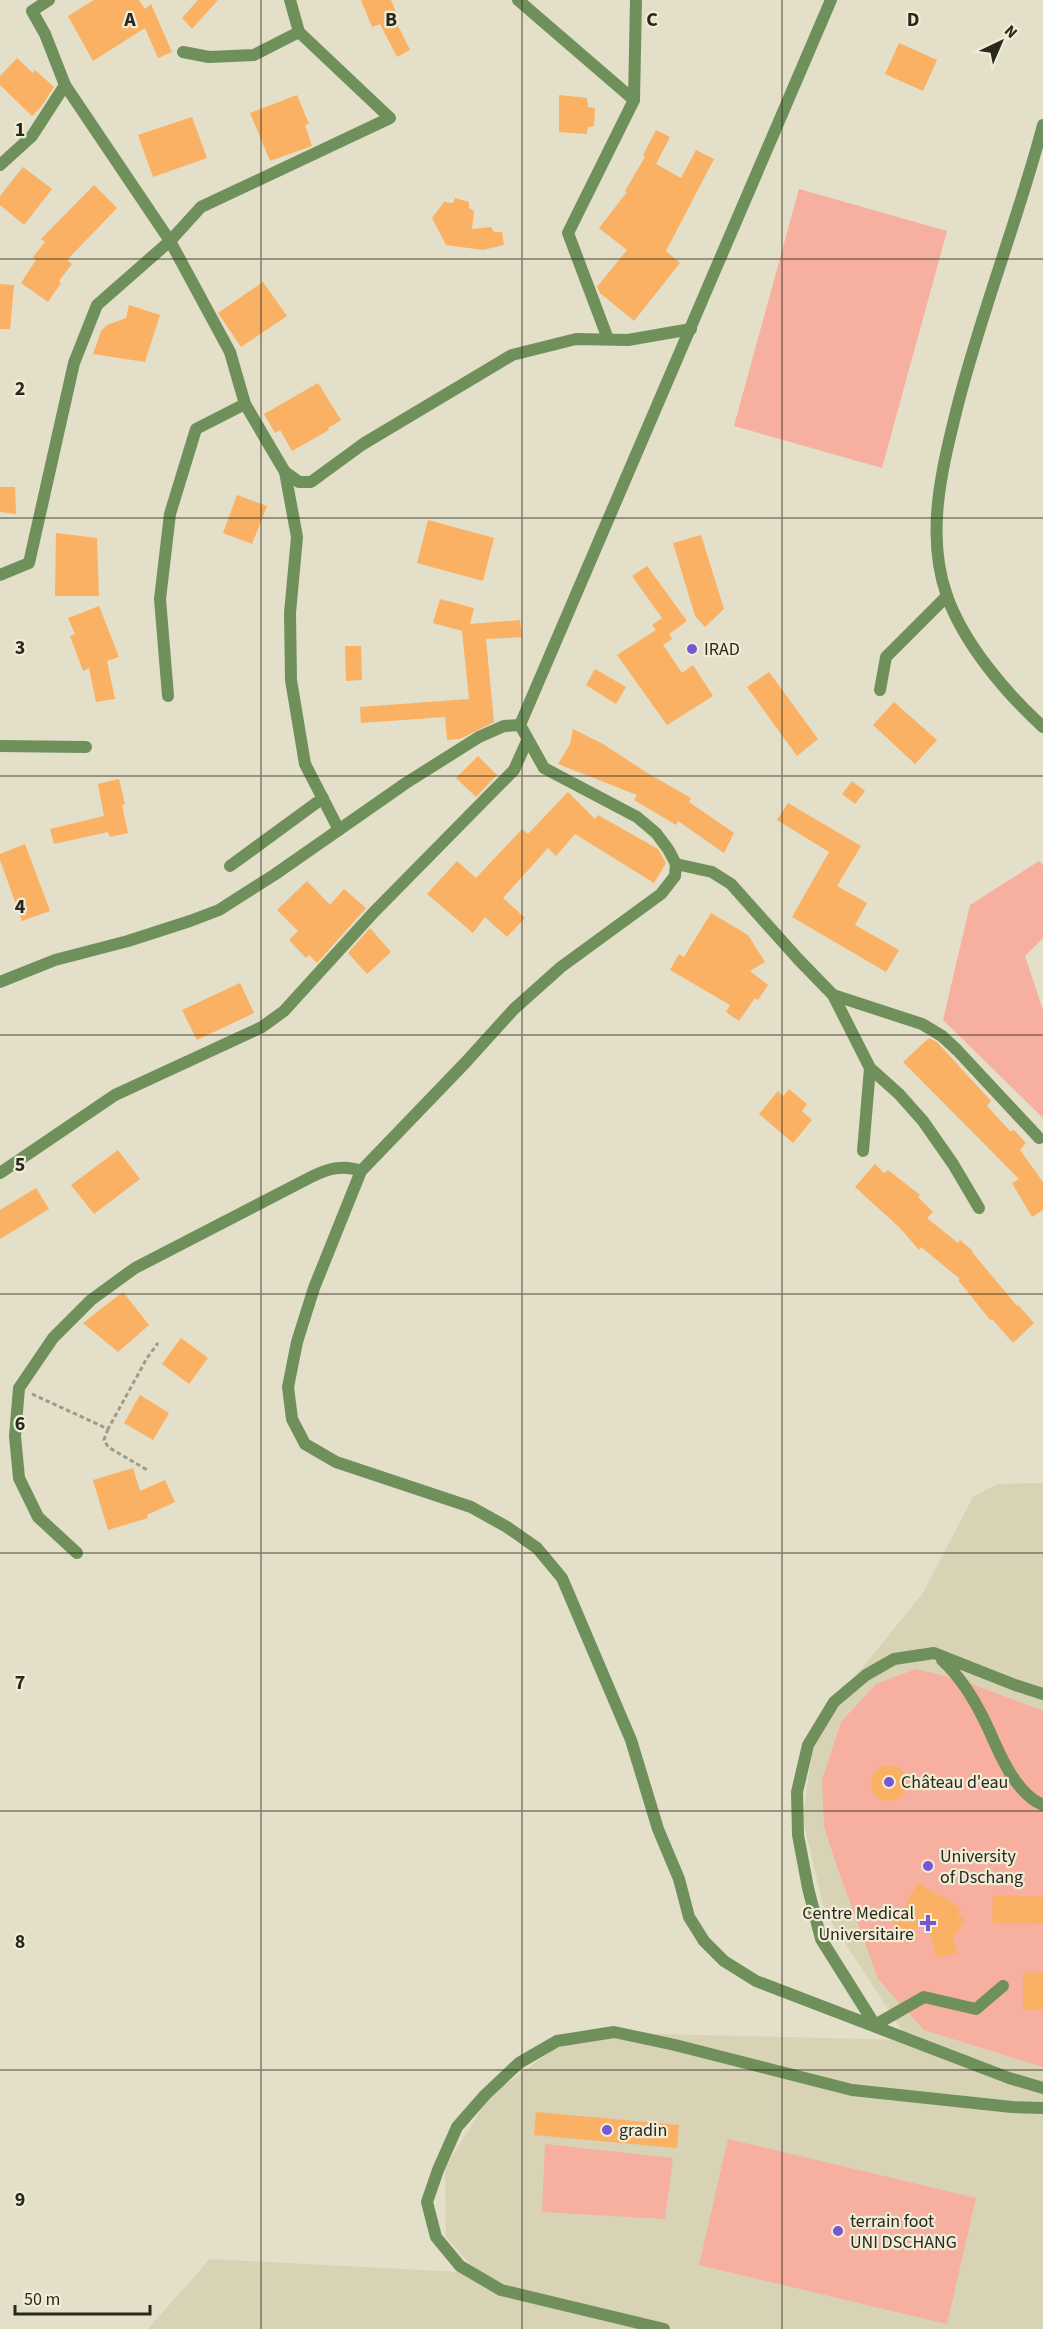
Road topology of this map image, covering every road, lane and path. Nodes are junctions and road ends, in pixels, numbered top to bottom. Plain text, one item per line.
1 (25, 0) edge
2 (49, 0) edge
3 (290, 0) edge
4 (518, 0) edge
5 (636, 0) edge
6 (831, 0) edge
7 (32, 11) junction
8 (299, 32) junction
9 (183, 52) dead end
10 (65, 85) junction
11 (634, 100) junction
12 (1043, 125) edge
13 (0, 165) edge
14 (170, 241) junction
15 (691, 329) junction
16 (608, 339) junction
17 (245, 404) junction
18 (285, 472) junction
19 (0, 575) edge
20 (947, 596) junction
21 (880, 690) dead end
22 (168, 696) dead end
23 (520, 725) junction
24 (1043, 727) edge
25 (527, 741) junction
26 (0, 746) edge
27 (86, 747) dead end
28 (323, 798) junction
29 (339, 830) junction
30 (676, 864) junction
31 (230, 866) dead end
32 (0, 982) edge
33 (833, 995) junction
34 (870, 1068) junction
35 (1039, 1138) dead end
36 (863, 1151) dead end
37 (361, 1171) junction
38 (0, 1173) edge
39 (979, 1208) dead end
40 (158, 1343) dead end
41 (19, 1388) junction
42 (108, 1429) junction
43 (149, 1471) dead end
44 (77, 1552) dead end
45 (934, 1653) junction
46 (1043, 1694) edge
47 (1043, 1805) edge
48 (1003, 1986) dead end
49 (874, 2025) junction
50 (1043, 2088) edge
51 (1043, 2108) edge
52 (664, 2329) edge

1 - 7 street
2 - 7 street
3 - 8 street
4 - 11 street
5 - 11 street
6 - 15 street
7 - 10 street
8 - 9 street
8 - 14 street
10 - 13 street
10 - 14 street
11 - 16 street
12 - 20 street
14 - 17 street
14 - 19 street
15 - 16 street
15 - 23 street
16 - 18 street
17 - 18 street
17 - 22 street
18 - 28 street
20 - 21 street
20 - 24 street
23 - 25 street
23 - 29 street
25 - 30 street
25 - 38 street
26 - 27 street
28 - 29 street
28 - 31 street
29 - 32 street
30 - 33 street
30 - 37 street
33 - 34 street
33 - 35 street
34 - 36 street
34 - 39 street
37 - 41 street
37 - 49 street
40 - 42 path
41 - 42 path
41 - 44 street
42 - 43 path
45 - 46 street
45 - 47 street
45 - 49 street
48 - 49 street
49 - 50 street
51 - 52 street

